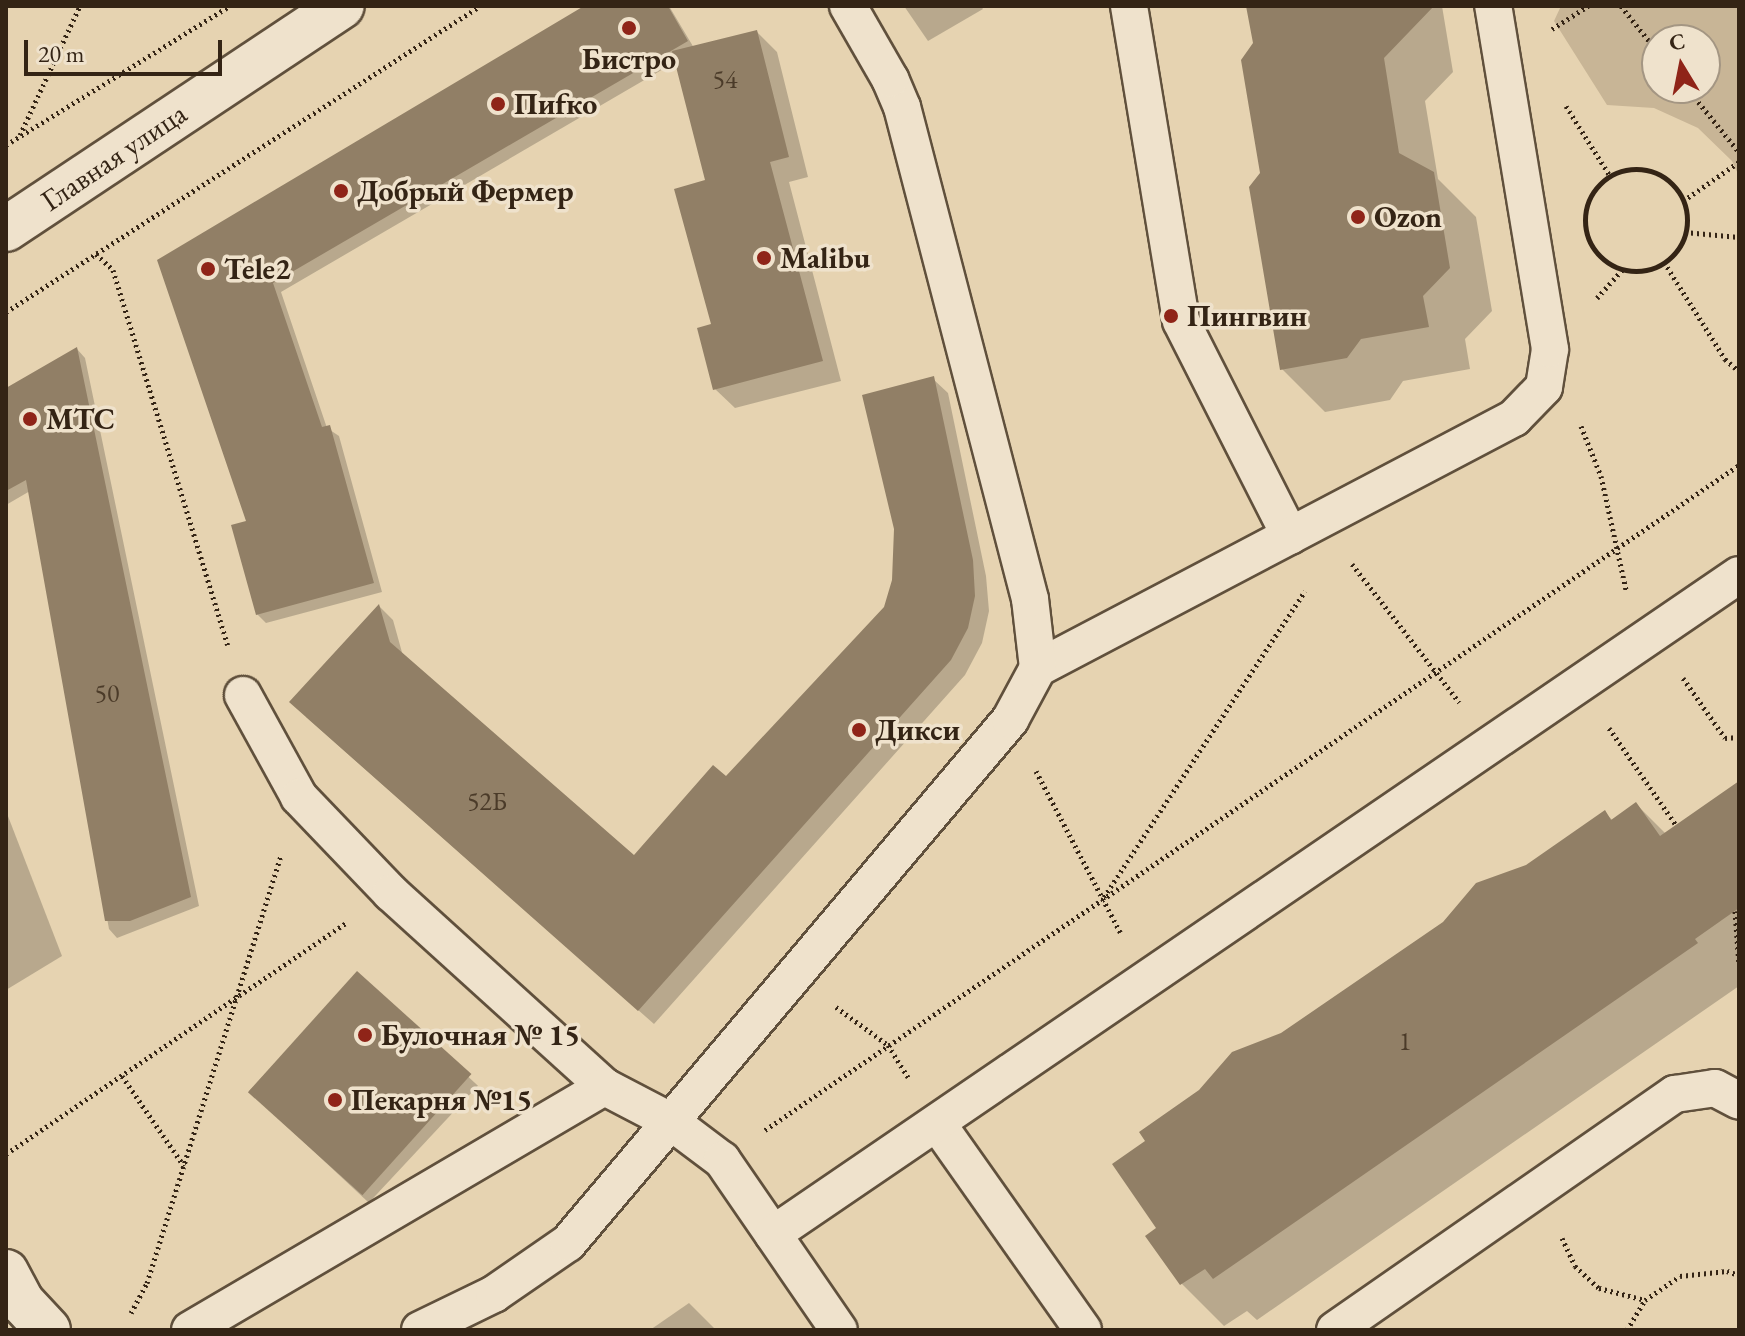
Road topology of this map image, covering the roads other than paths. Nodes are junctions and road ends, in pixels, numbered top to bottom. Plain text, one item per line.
1 (342, 6) edge
2 (848, 6) edge
3 (1129, 6) edge
4 (1493, 6) edge
5 (6, 229) edge
6 (1315, 533) junction
7 (1739, 575) edge
8 (1038, 668) junction
9 (243, 695) road end
10 (605, 1087) junction
11 (1739, 1101) edge
12 (670, 1121) junction
13 (937, 1123) junction
14 (773, 1234) junction
15 (6, 1272) edge
16 (48, 1330) edge
17 (190, 1330) edge
18 (420, 1330) edge
19 (839, 1330) edge
20 (1083, 1330) edge
21 (1335, 1330) edge

1 - 5 main road, Главная улица
2 - 8 lane
3 - 6 lane
4 - 6 lane
6 - 8 lane
7 - 13 lane
8 - 12 lane
9 - 10 lane
10 - 12 lane
10 - 17 lane
11 - 21 lane
12 - 14 lane
12 - 18 lane
13 - 14 lane
13 - 20 lane
14 - 19 lane
15 - 16 main road

